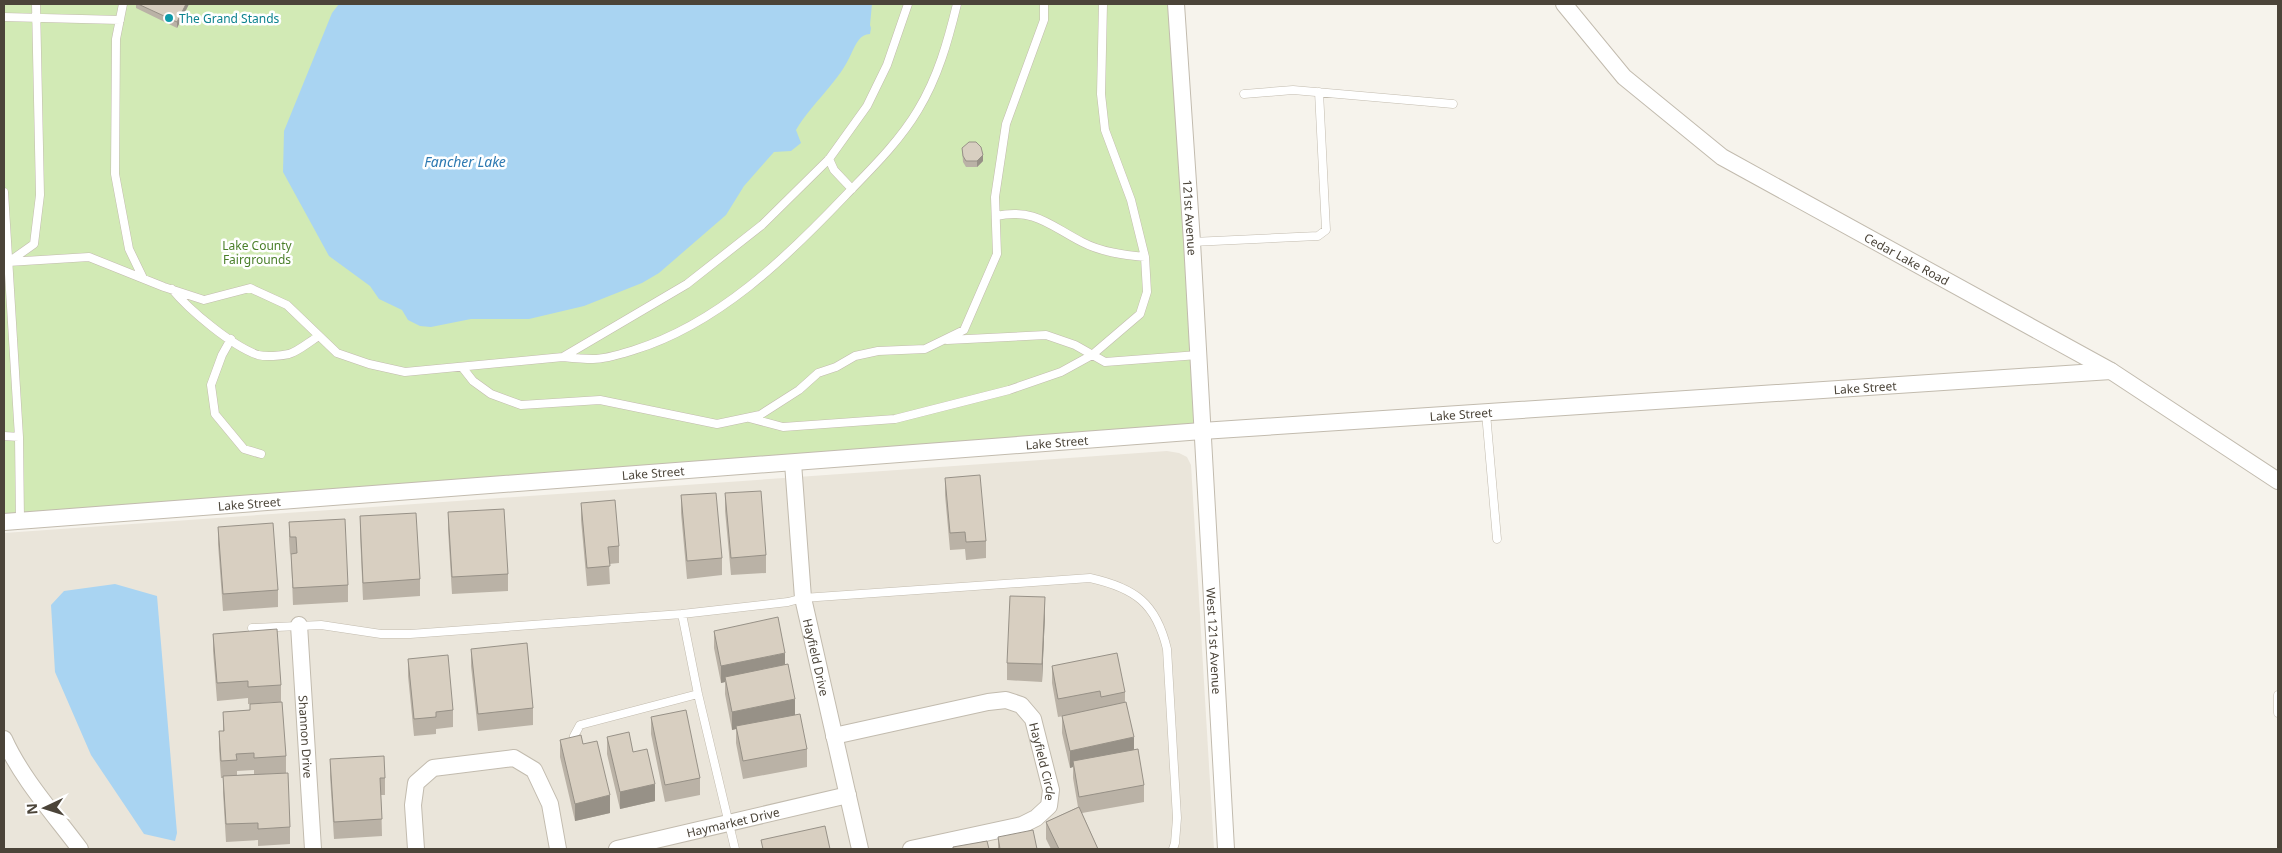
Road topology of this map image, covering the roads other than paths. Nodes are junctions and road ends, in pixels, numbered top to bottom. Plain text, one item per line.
1 (36, 4) edge
2 (124, 4) edge
3 (908, 4) edge
4 (956, 4) edge
5 (1044, 4) edge
6 (1103, 4) edge
7 (1176, 4) edge
8 (1564, 4) edge
9 (4, 17) edge
10 (37, 18) junction
11 (120, 20) junction
12 (1319, 92) junction
13 (1244, 94) dead end
14 (1453, 104) dead end
15 (829, 159) junction
16 (852, 189) junction
17 (4, 192) edge
18 (996, 216) junction
19 (1192, 242) junction
20 (1145, 257) junction
21 (8, 262) junction
22 (143, 278) junction
23 (171, 287) junction
24 (7, 308) edge
25 (318, 336) junction
26 (231, 340) junction
27 (942, 341) junction
28 (1092, 355) junction
29 (1198, 355) junction
30 (563, 357) junction
31 (462, 367) junction
32 (2111, 370) junction
33 (1486, 412) junction
34 (747, 418) junction
35 (1202, 431) junction
36 (4, 436) edge
37 (19, 437) junction
38 (261, 454) dead end
39 (793, 463) junction
40 (2278, 481) edge
41 (20, 520) junction
42 (4, 522) edge
43 (1497, 539) dead end
44 (803, 598) junction
45 (682, 614) junction
46 (300, 626) junction
47 (252, 628) dead end
48 (698, 694) junction
49 (2278, 695) edge
50 (2278, 713) edge
51 (834, 736) junction
52 (4, 739) edge
53 (574, 745) edge
54 (848, 796) junction
55 (729, 824) junction
56 (80, 849) edge
57 (313, 849) edge
58 (416, 849) edge
59 (558, 849) edge
60 (621, 849) edge
61 (735, 849) edge
62 (860, 849) edge
63 (911, 849) edge
64 (1173, 849) edge
65 (1226, 849) edge

1 - 10 lane
2 - 11 lane
3 - 15 lane
4 - 16 lane
5 - 18 lane
6 - 20 lane
7 - 19 street, 121st Avenue
8 - 32 street, Cedar Lake Road
9 - 10 lane
10 - 11 lane
10 - 21 lane
11 - 22 lane
12 - 13 lane
12 - 14 lane
12 - 19 lane
15 - 16 lane
15 - 30 lane
16 - 30 lane
17 - 21 lane
18 - 20 lane
18 - 27 lane
19 - 29 street, 121st Avenue
20 - 28 lane
21 - 22 lane
21 - 24 lane
22 - 23 lane
23 - 25 lane
23 - 26 lane
24 - 37 lane
25 - 26 lane
25 - 31 lane
26 - 38 lane
27 - 28 lane
27 - 34 lane
28 - 29 lane
28 - 34 lane
29 - 35 street, 121st Avenue
30 - 31 lane
31 - 34 lane
32 - 33 street, Lake Street
32 - 40 street, Cedar Lake Road
33 - 35 street, Lake Street
33 - 43 lane
35 - 39 street, Lake Street
35 - 65 street, West 121st Avenue
36 - 37 lane
37 - 41 lane
39 - 41 street, Lake Street
39 - 44 street, Hayfield Drive
41 - 42 street, Lake Street
44 - 45 lane
44 - 51 street, Hayfield Drive
44 - 64 lane
45 - 46 lane
45 - 48 lane
46 - 47 lane
46 - 57 street, Shannon Drive
48 - 53 lane
48 - 55 lane
49 - 50 lane
51 - 54 street, Hayfield Drive
51 - 63 street, Hayfield Circle
52 - 56 street
54 - 55 street, Haymarket Drive
54 - 62 street, Hayfield Drive
55 - 60 street, Haymarket Drive
55 - 61 lane
58 - 59 street

